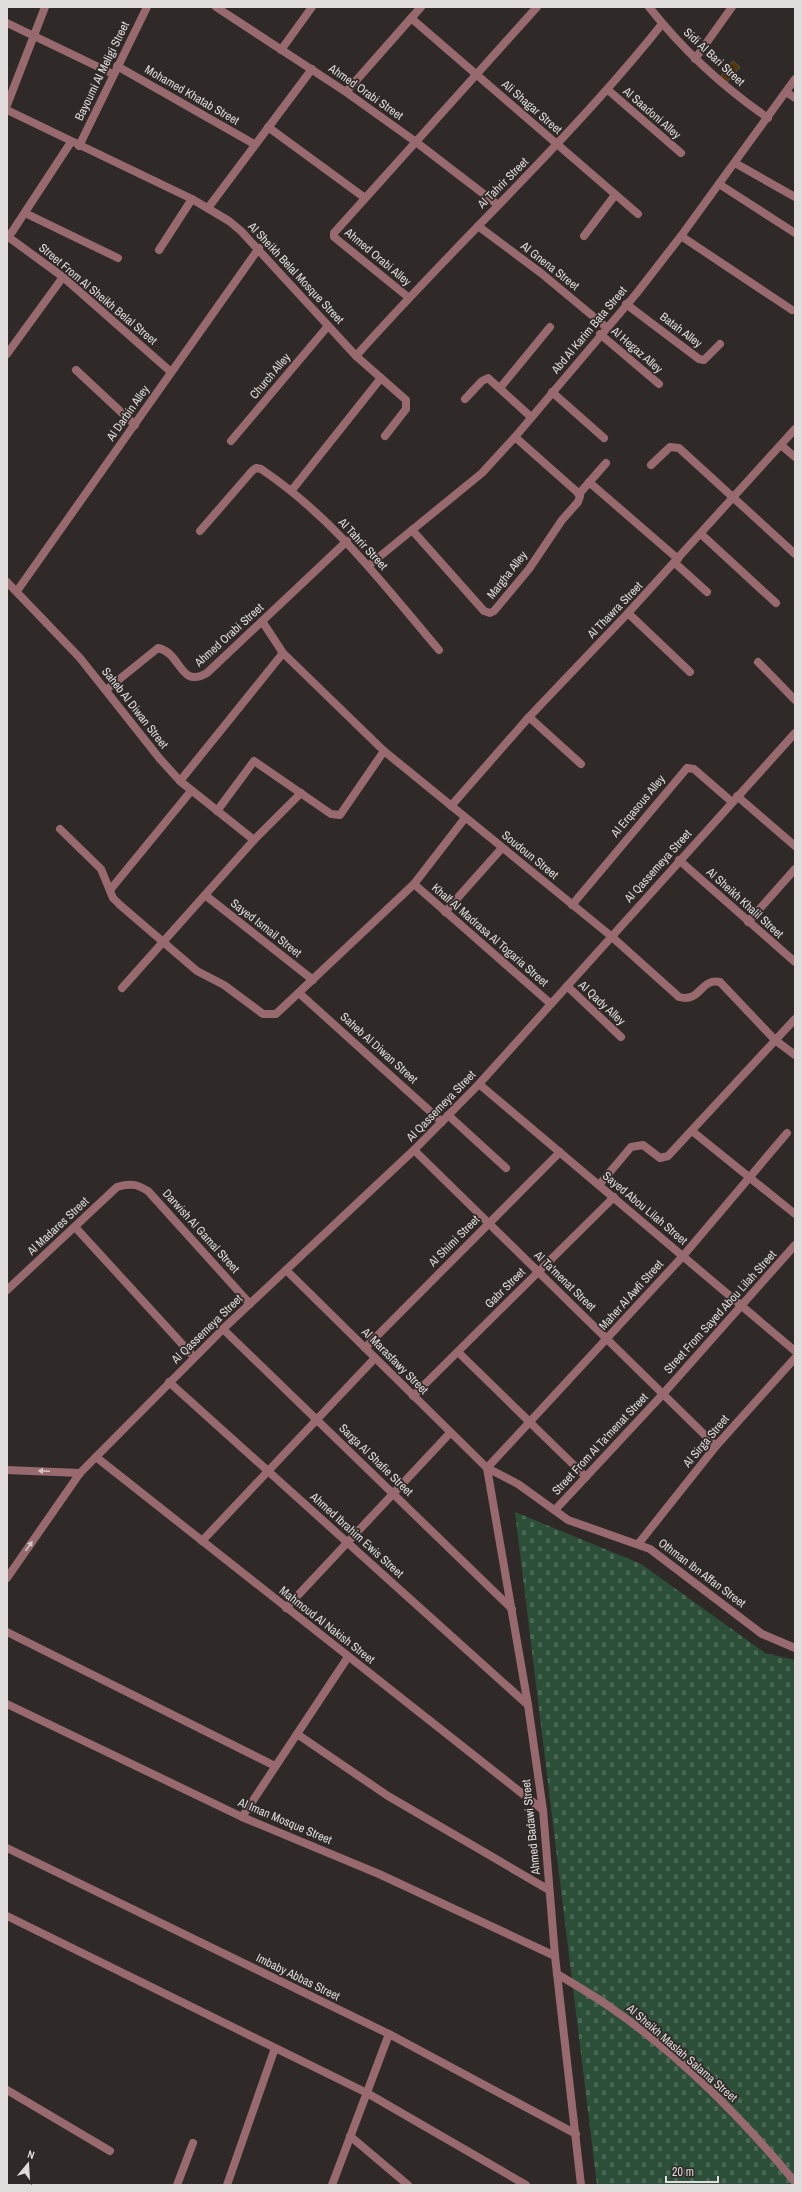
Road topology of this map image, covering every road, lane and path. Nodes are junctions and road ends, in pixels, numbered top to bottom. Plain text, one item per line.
1 (45, 7) edge
2 (147, 7) edge
3 (216, 7) edge
4 (312, 7) edge
5 (421, 7) edge
6 (537, 7) edge
7 (649, 7) edge
8 (732, 7) edge
9 (411, 18) junction
10 (7, 23) edge
11 (662, 24) junction
12 (34, 36) junction
13 (281, 50) junction
14 (695, 59) junction
15 (312, 69) junction
16 (115, 70) junction
17 (477, 75) junction
18 (795, 79) edge
19 (608, 90) junction
20 (346, 92) junction
21 (786, 92) junction
22 (795, 98) edge
23 (7, 105) edge
24 (7, 110) edge
25 (768, 118) junction
26 (268, 127) junction
27 (71, 142) junction
28 (416, 142) junction
29 (254, 144) junction
30 (558, 145) junction
31 (79, 146) junction
32 (681, 153) dead end
33 (735, 163) junction
34 (719, 184) junction
35 (616, 195) junction
36 (795, 197) edge
37 (365, 198) junction
38 (192, 199) junction
39 (498, 205) junction
40 (208, 208) junction
41 (25, 213) junction
42 (638, 214) dead end
43 (478, 226) junction
44 (795, 232) edge
45 (7, 236) edge
46 (584, 236) dead end
47 (681, 236) junction
48 (259, 248) junction
49 (159, 250) dead end
50 (118, 258) dead end
51 (63, 278) junction
52 (408, 297) junction
53 (626, 304) junction
54 (792, 310) dead end
55 (328, 326) junction
56 (550, 327) dead end
57 (603, 330) junction
58 (720, 344) dead end
59 (7, 354) edge
60 (356, 356) junction
61 (76, 370) dead end
62 (172, 372) junction
63 (381, 378) junction
64 (659, 384) dead end
65 (500, 388) junction
66 (552, 392) junction
67 (465, 398) dead end
68 (531, 417) junction
69 (134, 425) junction
70 (795, 429) edge
71 (385, 436) dead end
72 (515, 438) junction
73 (604, 438) dead end
74 (231, 441) dead end
75 (782, 446) junction
76 (795, 457) edge
77 (606, 463) dead end
78 (651, 466) dead end
79 (589, 482) junction
80 (292, 490) junction
81 (579, 495) junction
82 (734, 498) junction
83 (412, 530) junction
84 (200, 531) dead end
85 (701, 534) junction
86 (347, 541) junction
87 (795, 554) edge
88 (676, 561) junction
89 (368, 566) junction
90 (7, 582) edge
91 (17, 591) junction
92 (707, 592) dead end
93 (776, 603) dead end
94 (628, 613) junction
95 (262, 621) junction
96 (439, 650) dead end
97 (283, 653) junction
98 (758, 662) dead end
99 (690, 672) dead end
100 (106, 690) junction
101 (795, 700) edge
102 (529, 717) junction
103 (795, 733) edge
104 (384, 751) junction
105 (581, 764) dead end
106 (180, 781) junction
107 (191, 791) junction
108 (301, 793) junction
109 (735, 799) junction
110 (451, 806) junction
111 (217, 811) junction
112 (465, 818) junction
113 (60, 829) dead end
114 (254, 840) junction
115 (795, 846) edge
116 (502, 848) junction
117 (679, 860) junction
118 (795, 869) edge
119 (414, 884) junction
120 (110, 890) junction
121 (205, 895) junction
122 (572, 905) junction
123 (445, 912) junction
124 (748, 922) junction
125 (611, 936) junction
126 (163, 942) junction
127 (795, 962) edge
128 (313, 980) junction
129 (567, 986) junction
130 (122, 988) dead end
131 (299, 992) junction
132 (551, 1004) junction
133 (795, 1019) edge
134 (621, 1037) dead end
135 (775, 1040) junction
136 (795, 1055) edge
137 (479, 1084) junction
138 (445, 1118) junction
139 (692, 1131) junction
140 (787, 1133) dead end
141 (414, 1150) junction
142 (560, 1152) junction
143 (506, 1168) dead end
144 (750, 1178) junction
145 (128, 1184) joint
146 (599, 1185) junction
147 (614, 1197) junction
148 (795, 1214) edge
149 (489, 1224) junction
150 (75, 1227) junction
151 (795, 1245) edge
152 (683, 1256) junction
153 (286, 1270) junction
154 (538, 1272) junction
155 (7, 1290) edge
156 (250, 1304) junction
157 (742, 1306) junction
158 (223, 1329) junction
159 (607, 1339) junction
160 (365, 1348) junction
161 (795, 1350) edge
162 (458, 1352) junction
163 (194, 1357) junction
164 (375, 1358) junction
165 (795, 1358) edge
166 (169, 1382) junction
167 (663, 1394) junction
168 (414, 1396) junction
169 (317, 1420) junction
170 (530, 1423) junction
171 (450, 1433) junction
172 (716, 1446) junction
173 (96, 1457) junction
174 (487, 1468) junction
175 (7, 1470) edge
176 (268, 1472) junction
177 (80, 1473) junction
178 (586, 1477) junction
179 (393, 1494) junction
180 (555, 1510) junction
181 (202, 1541) junction
182 (347, 1543) junction
183 (639, 1543) junction
184 (7, 1578) edge
185 (286, 1608) junction
186 (512, 1609) junction
187 (7, 1632) edge
188 (795, 1648) edge
189 (348, 1657) junction
190 (7, 1704) edge
191 (528, 1705) junction
192 (297, 1734) junction
193 (275, 1766) junction
194 (543, 1810) junction
195 (242, 1817) junction
196 (7, 1848) edge
197 (550, 1890) junction
198 (7, 1916) edge
199 (555, 1956) junction
200 (557, 1974) junction
201 (389, 2034) junction
202 (275, 2048) junction
203 (7, 2090) edge
204 (367, 2092) junction
205 (576, 2134) junction
206 (350, 2136) junction
207 (193, 2143) dead end
208 (110, 2151) dead end
209 (795, 2182) edge
210 (177, 2185) edge
211 (227, 2185) edge
212 (332, 2185) edge
213 (408, 2185) edge
214 (526, 2185) edge
215 (581, 2185) edge

1 - 12 street
2 - 16 street, Bayoumi Al Meligi Street
3 - 13 street, Ahmed Orabi Street
4 - 13 street
5 - 9 street
6 - 17 street
7 - 11 street, Sidi Al Bari Street
8 - 14 street
9 - 17 street, Ali Shagar Street
9 - 20 street
10 - 12 street, Mohamed Khatab Street
11 - 14 street, Sidi Al Bari Street
11 - 19 street, Al Tahrir Street
12 - 16 street, Mohamed Khatab Street
12 - 23 street
13 - 15 street, Ahmed Orabi Street
14 - 25 street, Sidi Al Bari Street
15 - 20 street, Ahmed Orabi Street
15 - 26 street
16 - 29 street, Mohamed Khatab Street
16 - 31 street, Bayoumi Al Meligi Street
17 - 28 street
17 - 30 street, Ali Shagar Street
18 - 21 street, Abd Al Karim Bata Street
19 - 30 street, Al Tahrir Street
19 - 32 street, Al Saadoni Alley
20 - 28 street, Ahmed Orabi Street
21 - 22 street
21 - 25 street, Abd Al Karim Bata Street
24 - 27 street, Al Sheikh Belal Mosque Street
25 - 33 street, Abd Al Karim Bata Street
26 - 29 street
26 - 37 street
27 - 31 street, Al Sheikh Belal Mosque Street
27 - 41 street
28 - 37 street
28 - 39 street, Ahmed Orabi Street
29 - 40 street
30 - 35 street, Ali Shagar Street
30 - 39 street, Al Tahrir Street
31 - 38 street, Al Sheikh Belal Mosque Street
33 - 34 street, Abd Al Karim Bata Street
33 - 36 street
34 - 44 street
34 - 47 street, Abd Al Karim Bata Street
35 - 42 street, Ali Shagar Street
35 - 46 street
37 - 52 street, Ahmed Orabi Alley
38 - 40 street, Al Sheikh Belal Mosque Street
38 - 49 street
39 - 43 street, Al Tahrir Street
40 - 48 street, Al Sheikh Belal Mosque Street
41 - 45 street
41 - 50 street
43 - 52 street, Al Tahrir Street
43 - 57 street, Al Gnena Street
45 - 51 street, Street From Al Sheikh Belal Street
47 - 53 street, Abd Al Karim Bata Street
47 - 54 street
48 - 55 street, Al Sheikh Belal Mosque Street
48 - 62 street, Al Darbin Alley
51 - 59 street
51 - 62 street, Street From Al Sheikh Belal Street
52 - 60 street, Al Tahrir Street
53 - 57 street, Abd Al Karim Bata Street
53 - 58 street, Batah Alley
55 - 60 street, Al Sheikh Belal Mosque Street
55 - 74 street, Church Alley
56 - 65 street
57 - 64 street, Al Hegaz Alley
57 - 66 street, Abd Al Karim Bata Street
60 - 63 street, Al Sheikh Belal Mosque Street
61 - 69 street
62 - 69 street, Al Darbin Alley
63 - 71 street, Al Sheikh Belal Mosque Street
63 - 80 street
65 - 67 street
65 - 68 street
66 - 68 street, Abd Al Karim Bata Street
66 - 73 street
68 - 72 street, Abd Al Karim Bata Street
69 - 91 street, Al Darbin Alley
70 - 75 street, Al Thawra Street
72 - 81 street
72 - 83 street, Abd Al Karim Bata Street
75 - 76 street
75 - 82 street, Al Thawra Street
77 - 79 street
78 - 82 street
79 - 81 street
79 - 88 street
80 - 84 street, Al Tahrir Street
80 - 86 street, Al Tahrir Street
81 - 83 street, Margha Alley
82 - 85 street, Al Thawra Street
82 - 87 street
83 - 89 street, Abd Al Karim Bata Street
85 - 88 street, Al Thawra Street
85 - 93 street
86 - 89 street, Al Tahrir Street
86 - 95 street, Ahmed Orabi Street
88 - 92 street
88 - 94 street, Al Thawra Street
89 - 96 street, Al Tahrir Street
90 - 91 street, Saheb Al Diwan Street
91 - 100 street, Saheb Al Diwan Street
94 - 99 street
94 - 102 street, Al Thawra Street
95 - 97 street, Soudoun Street
95 - 100 street, Ahmed Orabi Street
97 - 104 street, Soudoun Street
97 - 106 street
98 - 101 street
100 - 106 street, Saheb Al Diwan Street
102 - 105 street
102 - 110 street, Al Thawra Street
103 - 109 street, Al Qassemeya Street
104 - 108 street
104 - 110 street, Soudoun Street
106 - 107 street, Saheb Al Diwan Street
107 - 111 street, Saheb Al Diwan Street
107 - 120 street
108 - 111 street
108 - 114 street
109 - 115 street
109 - 117 street, Al Qassemeya Street
109 - 122 street, Al Erqasous Alley
110 - 112 street, Soudoun Street
111 - 114 street, Saheb Al Diwan Street
112 - 116 street, Soudoun Street
112 - 119 street
113 - 120 street
114 - 121 street
116 - 122 street, Soudoun Street
116 - 123 street
117 - 124 street, Al Sheikh Khalil Street
117 - 125 street, Al Qassemeya Street
118 - 124 street
119 - 123 street, Khalf Al Madrasa Al Togaria Street
119 - 128 street
120 - 126 street
121 - 126 street
121 - 128 street, Sayed Ismail Street
122 - 125 street, Soudoun Street
123 - 132 street, Khalf Al Madrasa Al Togaria Street
124 - 127 street, Al Sheikh Khalil Street
125 - 129 street, Al Qassemeya Street
125 - 135 street, Soudoun Street
126 - 130 street
126 - 131 street
128 - 131 street
129 - 132 street, Al Qassemeya Street
129 - 134 street, Al Qady Alley
131 - 138 street, Saheb Al Diwan Street
132 - 137 street, Al Qassemeya Street
133 - 135 street
135 - 136 street, Soudoun Street
135 - 139 street
137 - 138 street, Al Qassemeya Street
137 - 142 street, Sayed Abou Lilah Street
138 - 141 street, Al Qassemeya Street
138 - 143 street, Saheb Al Diwan Street
139 - 144 street
139 - 146 street
140 - 144 street, Maher Al Awfi Street
141 - 149 street, Al Ta'menat Street
141 - 153 street, Al Qassemeya Street
142 - 146 street, Sayed Abou Lilah Street
142 - 149 street, Al Shimi Street
144 - 148 street
144 - 152 street, Maher Al Awfi Street
145 - 150 street, Al Madares Street
145 - 156 street, Darwish Al Gamal Street
146 - 147 street, Sayed Abou Lilah Street
147 - 152 street, Sayed Abou Lilah Street
147 - 154 street, Gabr Street
149 - 154 street, Al Ta'menat Street
149 - 160 street, Al Shimi Street
150 - 155 street, Al Madares Street
150 - 163 street
151 - 157 street, Street From Sayed Abou Lilah Street
152 - 157 street, Sayed Abou Lilah Street
152 - 159 street, Maher Al Awfi Street
153 - 156 street, Al Qassemeya Street
153 - 160 street, Al Marasfawy Street
154 - 159 street, Al Ta'menat Street
154 - 162 street, Gabr Street
156 - 158 street, Al Qassemeya Street
157 - 161 street, Sayed Abou Lilah Street
157 - 167 street, Street From Sayed Abou Lilah Street
158 - 163 street, Al Qassemeya Street
158 - 169 street, Sarga Al Shafie Street
159 - 167 street, Al Ta'menat Street
159 - 170 street, Maher Al Awfi Street
160 - 164 street, Al Marasfawy Street
162 - 168 street, Gabr Street
162 - 170 street
163 - 166 street, Al Qassemeya Street
164 - 168 street, Al Marasfawy Street
164 - 169 street
165 - 172 street, Al Sirga Street
166 - 173 street, Al Qassemeya Street
166 - 176 street, Ahmed Ibrahim Ewis Street
167 - 172 street, Al Ta'menat Street
167 - 178 street, Street From Al Ta'menat Street
168 - 171 street, Al Marasfawy Street
169 - 176 street
169 - 179 street, Sarga Al Shafie Street
170 - 174 street, Maher Al Awfi Street
170 - 178 street
171 - 174 street, Al Marasfawy Street
171 - 179 street
172 - 183 street, Al Sirga Street
173 - 177 street, Al Qassemeya Street
173 - 181 street, Mahmoud Al Nakish Street
174 - 180 street, Othman Ibn Affan Street
174 - 186 street, Ahmed Badawi Street
177 -> 175 street
176 - 181 street
176 - 182 street, Ahmed Ibrahim Ewis Street
184 -> 177 street, Al Qassemeya Street
178 - 180 street, Street From Al Ta'menat Street
179 - 182 street
179 - 186 street, Sarga Al Shafie Street
180 - 183 street, Othman Ibn Affan Street
181 - 185 street, Mahmoud Al Nakish Street
182 - 185 street
182 - 191 street, Ahmed Ibrahim Ewis Street
183 - 188 street, Othman Ibn Affan Street
185 - 189 street, Mahmoud Al Nakish Street
186 - 191 street, Ahmed Badawi Street
187 - 193 street
189 - 192 street
189 - 194 street, Mahmoud Al Nakish Street
190 - 195 street, Al Iman Mosque Street
191 - 194 street, Ahmed Badawi Street
192 - 193 street
192 - 197 street
193 - 195 street
194 - 197 street, Ahmed Badawi Street
195 - 199 street, Al Iman Mosque Street
196 - 201 street, Imbaby Abbas Street
197 - 199 street, Ahmed Badawi Street
198 - 202 street
199 - 200 street, Ahmed Badawi Street
200 - 205 street, Ahmed Badawi Street
200 - 209 street, Al Sheikh Maslah Salama Street
201 - 204 street
201 - 205 street, Imbaby Abbas Street
202 - 204 street
202 - 211 street
203 - 208 street
204 - 206 street
204 - 214 street
205 - 215 street, Ahmed Badawi Street
206 - 212 street
206 - 213 street
207 - 210 street

